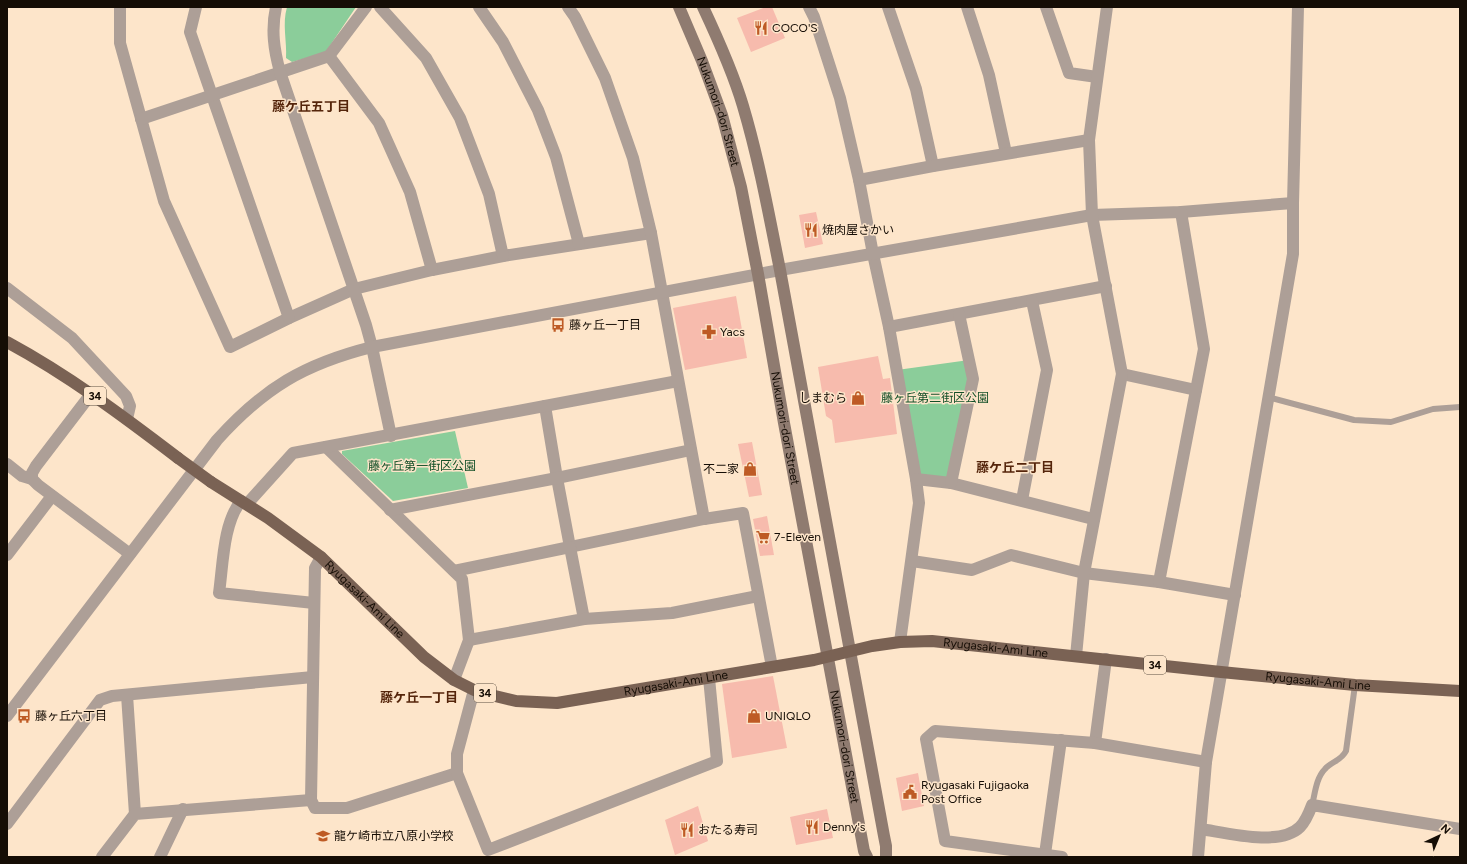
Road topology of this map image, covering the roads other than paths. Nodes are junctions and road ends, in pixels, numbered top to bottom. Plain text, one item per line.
1 (120, 7) edge
2 (196, 7) edge
3 (276, 7) edge
4 (366, 7) edge
5 (380, 7) edge
6 (479, 7) edge
7 (568, 7) edge
8 (679, 7) edge
9 (703, 7) edge
10 (809, 7) edge
11 (888, 7) edge
12 (967, 7) edge
13 (1046, 7) edge
14 (1107, 7) edge
15 (1298, 7) edge
16 (329, 56) junction
17 (280, 72) junction
18 (1098, 78) junction
19 (211, 95) junction
20 (141, 119) junction
21 (1089, 140) junction
22 (1006, 153) junction
23 (933, 166) junction
24 (859, 180) junction
25 (1293, 203) junction
26 (1181, 212) junction
27 (1092, 215) junction
28 (651, 233) junction
29 (579, 244) junction
30 (873, 254) junction
31 (503, 256) junction
32 (432, 270) junction
33 (780, 270) junction
34 (758, 274) junction
35 (1106, 286) junction
36 (7, 288) edge
37 (354, 289) junction
38 (662, 293) junction
39 (1032, 301) junction
40 (959, 314) junction
41 (289, 318) junction
42 (888, 327) junction
43 (7, 342) edge
44 (372, 347) junction
45 (1122, 374) junction
46 (678, 380) junction
47 (1196, 390) junction
48 (91, 394) junction
49 (1268, 397) junction
50 (546, 406) junction
51 (1460, 407) edge
52 (127, 420) junction
53 (390, 436) junction
54 (326, 447) junction
55 (691, 450) junction
56 (7, 464) edge
57 (557, 478) junction
58 (32, 479) junction
59 (916, 479) junction
60 (951, 482) junction
61 (52, 496) junction
62 (1022, 500) junction
63 (244, 502) junction
64 (390, 510) junction
65 (704, 519) junction
66 (1093, 519) junction
67 (570, 547) junction
68 (130, 554) junction
69 (7, 555) edge
70 (321, 557) junction
71 (912, 561) junction
72 (454, 571) junction
73 (1084, 573) junction
74 (1159, 582) junction
75 (1235, 595) junction
76 (758, 596) junction
77 (314, 603) junction
78 (584, 619) junction
79 (469, 640) junction
80 (900, 642) junction
81 (850, 651) junction
82 (1076, 656) junction
83 (828, 657) junction
84 (1106, 660) junction
85 (772, 667) junction
86 (1222, 672) junction
87 (313, 677) junction
88 (709, 678) junction
89 (454, 680) junction
90 (1355, 685) junction
91 (474, 690) junction
92 (1460, 690) edge
93 (127, 695) junction
94 (7, 716) edge
95 (1061, 740) junction
96 (1095, 743) junction
97 (1206, 762) junction
98 (458, 774) junction
99 (311, 800) junction
100 (1312, 805) junction
101 (11, 809) edge
102 (183, 809) junction
103 (135, 814) junction
104 (7, 824) edge
105 (1201, 829) junction
106 (1460, 829) edge
107 (1044, 854) junction
108 (102, 857) edge
109 (160, 857) edge
110 (867, 857) edge
111 (886, 857) edge
112 (1062, 857) edge
113 (1198, 857) edge

1 - 20 street
2 - 19 street
3 - 17 street
4 - 16 street
5 - 31 street
6 - 29 street
7 - 28 street
8 - 34 main road, Nukumori-dori Street
9 - 33 main road, Nukumori-dori Street
10 - 24 street
11 - 23 street
12 - 22 street
13 - 18 street
14 - 18 street
15 - 25 street
16 - 17 street
16 - 32 street
17 - 19 street
17 - 37 street
18 - 21 street
19 - 20 street
19 - 41 street
20 - 41 street
21 - 22 street
21 - 27 street
22 - 23 street
23 - 24 street
24 - 30 street
25 - 26 street
25 - 49 street
26 - 27 street
26 - 47 street
27 - 30 street
27 - 35 street
28 - 29 street
28 - 38 street
29 - 31 street
30 - 33 street
30 - 42 street
31 - 32 street
32 - 37 street
33 - 34 street
33 - 81 main road, Nukumori-dori Street
34 - 38 street
34 - 83 main road, Nukumori-dori Street
35 - 39 street
35 - 45 street
36 - 52 street
37 - 41 street
37 - 44 street
38 - 44 street
38 - 46 street
39 - 40 street
39 - 62 street
40 - 42 street
40 - 60 street
42 - 59 street
43 - 48 main road, Ryugasaki-Ami Line / 34
44 - 53 street
44 - 68 street
45 - 47 street
45 - 66 street
46 - 50 street
46 - 55 street
47 - 74 street
48 - 52 main road, Ryugasaki-Ami Line / 34
48 - 58 street
49 - 51 lane
49 - 75 street
50 - 53 street
50 - 57 street
52 - 63 main road, Ryugasaki-Ami Line / 34, bridge
53 - 54 street
54 - 63 street
54 - 64 street
55 - 57 street
55 - 65 street
56 - 58 street
57 - 64 street
57 - 67 street
58 - 61 street
59 - 60 street
59 - 71 street
60 - 62 street
61 - 68 street
61 - 69 street
62 - 66 street
63 - 70 main road, Ryugasaki-Ami Line / 34
63 - 77 street
64 - 72 street
65 - 67 street
65 - 76 street
66 - 73 street
67 - 72 street
67 - 78 street
68 - 94 street
70 - 77 street
70 - 89 main road, Ryugasaki-Ami Line / 34
71 - 73 street
71 - 80 street
72 - 79 street
73 - 74 street
73 - 82 street
74 - 75 street
75 - 86 street
76 - 78 street
76 - 85 street
77 - 87 street
78 - 79 street
79 - 89 street
80 - 81 main road, Ryugasaki-Ami Line / 34
80 - 82 main road, Ryugasaki-Ami Line / 34
81 - 83 main road, Ryugasaki-Ami Line / 34
81 - 111 main road, Nukumori-dori Street
82 - 84 main road, Ryugasaki-Ami Line / 34
83 - 85 main road, Ryugasaki-Ami Line / 34
83 - 110 main road, Nukumori-dori Street
84 - 86 main road, Ryugasaki-Ami Line / 34
84 - 96 street
85 - 88 main road, Ryugasaki-Ami Line / 34
86 - 90 main road, Ryugasaki-Ami Line / 34
86 - 97 street
87 - 93 street
87 - 99 street
88 - 91 main road, Ryugasaki-Ami Line / 34
88 - 98 street
89 - 91 main road, Ryugasaki-Ami Line / 34
90 - 92 main road, Ryugasaki-Ami Line / 34
90 - 100 lane
91 - 98 street
93 - 101 street
93 - 103 street
95 - 96 street
95 - 107 street
95 - 107 street
96 - 97 street
97 - 105 street
98 - 99 street
99 - 102 street
100 - 105 street
100 - 106 street
101 - 104 street
102 - 103 street
102 - 109 street
103 - 108 street
105 - 113 street
107 - 112 street

